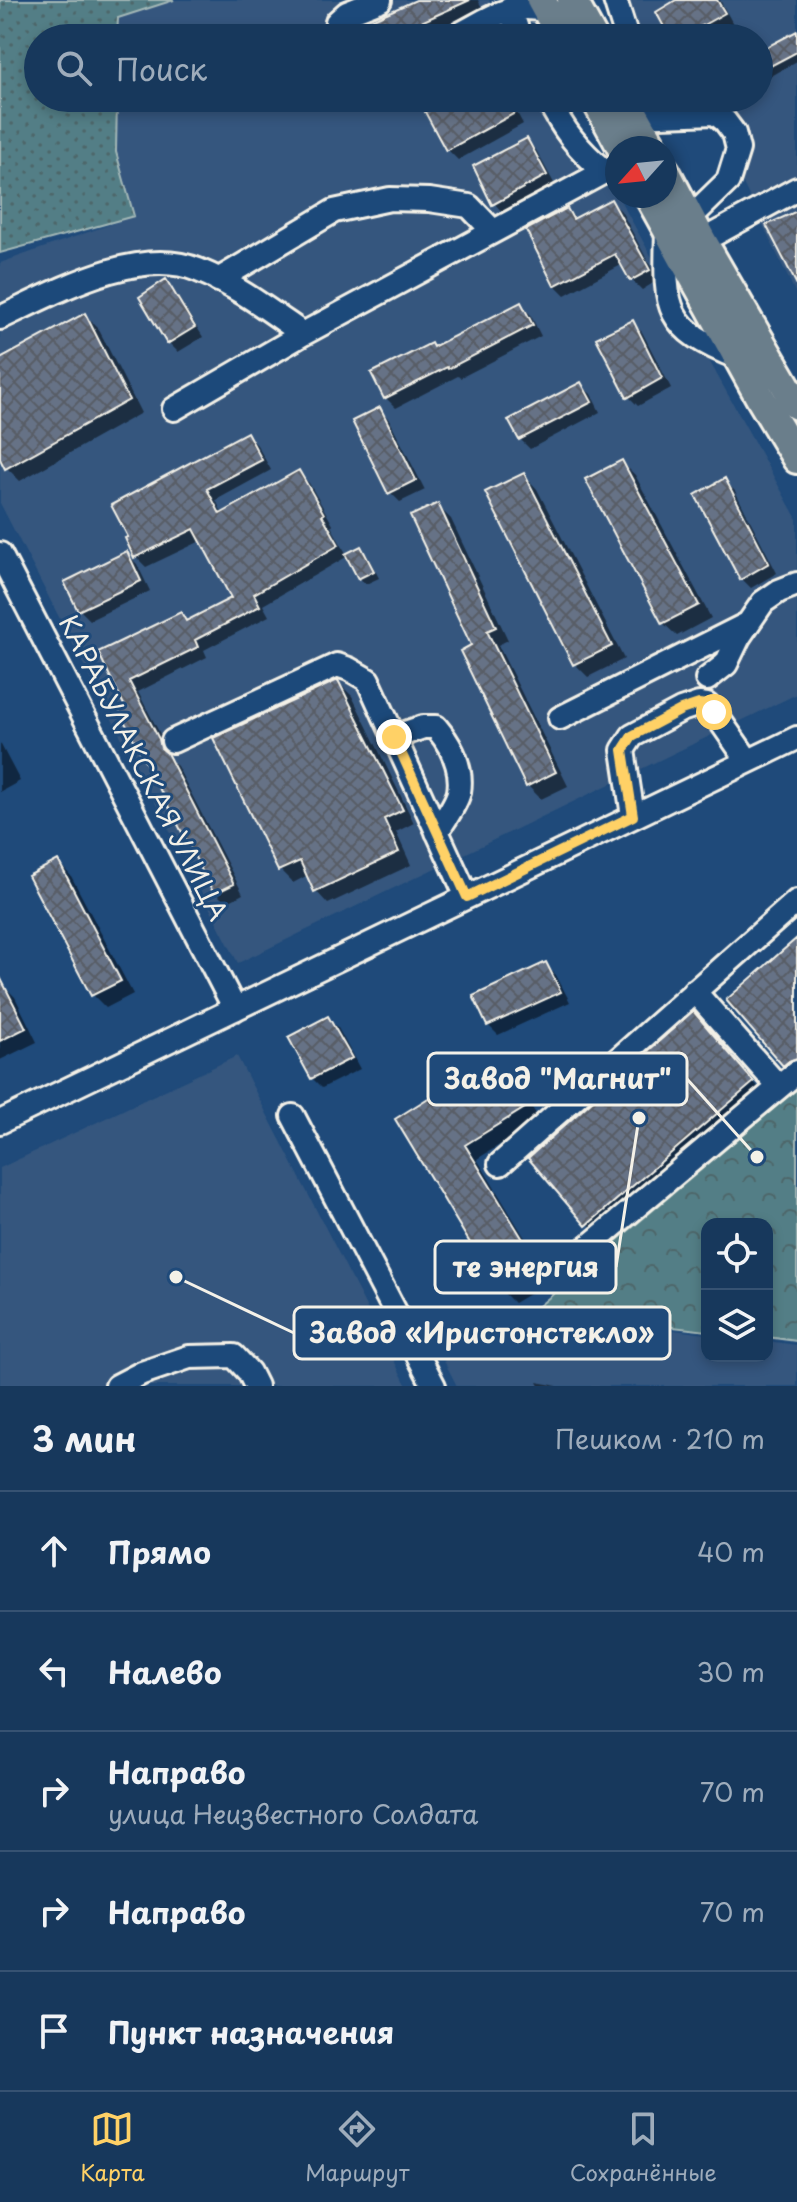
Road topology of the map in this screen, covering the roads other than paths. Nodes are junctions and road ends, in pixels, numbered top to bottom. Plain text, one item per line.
1 (380, 0) edge
2 (615, 0) edge
3 (553, 4) edge
4 (510, 8) junction
5 (337, 24) edge
6 (476, 24) edge
7 (515, 24) edge
8 (558, 24) edge
9 (577, 24) edge
10 (623, 24) edge
11 (554, 112) edge
12 (603, 112) edge
13 (636, 112) edge
14 (706, 112) edge
15 (616, 136) edge
16 (647, 136) edge
17 (605, 165) edge
18 (605, 172) edge
19 (797, 189) edge
20 (677, 205) edge
21 (662, 208) edge
22 (686, 230) junction
23 (493, 231) junction
24 (218, 280) junction
25 (0, 318) edge
26 (303, 334) junction
27 (797, 405) edge
28 (174, 409) dead end
29 (797, 459) edge
30 (0, 554) edge
31 (797, 584) edge
32 (747, 624) junction
33 (707, 679) dead end
34 (560, 718) dead end
35 (394, 737) junction
36 (797, 738) edge
37 (173, 741) dead end
38 (748, 761) junction
39 (633, 816) junction
40 (437, 832) junction
41 (467, 897) junction
42 (797, 901) edge
43 (694, 991) junction
44 (235, 1009) junction
45 (797, 1072) edge
46 (779, 1087) junction
47 (293, 1116) dead end
48 (0, 1122) edge
49 (500, 1164) dead end
50 (576, 1257) dead end
51 (117, 1386) edge
52 (256, 1386) edge
53 (434, 1386) edge

1 - 5 street
2 - 10 street
3 - 4 street
3 - 8 main road
3 - 9 main road
4 - 6 street
4 - 7 street
11 - 17 street
12 - 15 main road
13 - 16 main road
14 - 22 street
18 - 23 street
19 - 22 street
20 - 22 main road
21 - 22 main road
22 - 27 main road
22 - 29 main road
23 - 24 street
23 - 26 street
24 - 25 street
24 - 26 street
26 - 28 street
30 - 44 street, КАРАБУЛАКСКАЯ УЛИЦА
31 - 32 street
32 - 33 street
32 - 34 street
35 - 37 street
35 - 40 street
35 - 40 street
36 - 38 street
38 - 39 street
38 - 39 street
39 - 41 street
40 - 41 street
41 - 44 street
42 - 43 street
43 - 46 street
43 - 49 street
44 - 48 street
45 - 46 street
46 - 50 street
47 - 53 street
51 - 52 street

